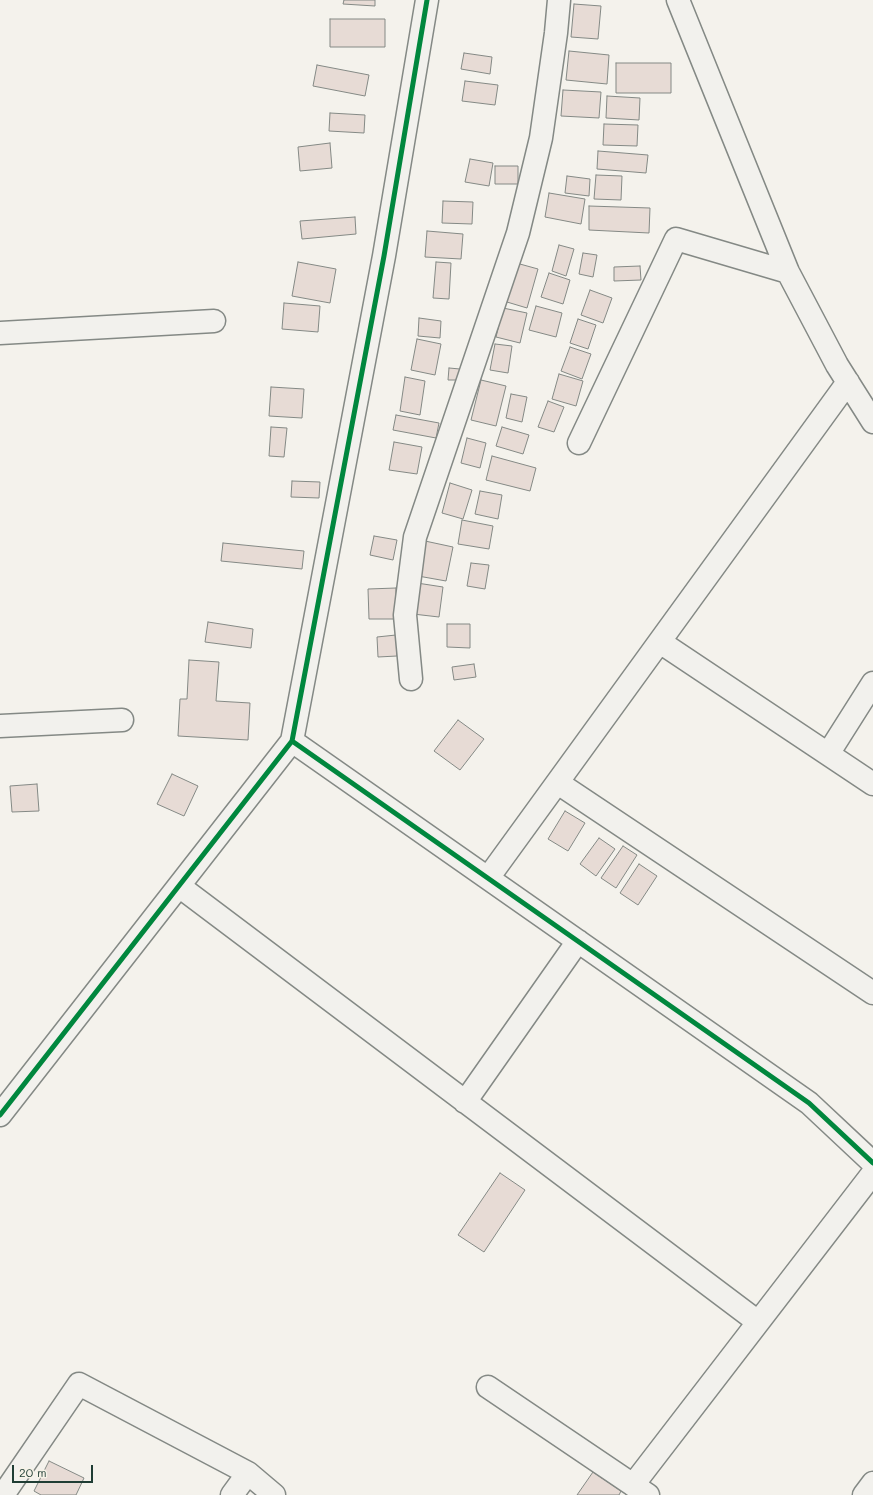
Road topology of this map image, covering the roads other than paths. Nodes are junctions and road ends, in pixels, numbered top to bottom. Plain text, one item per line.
1 (428, 0) edge
2 (559, 0) edge
3 (678, 0) edge
4 (788, 272) junction
5 (214, 321) dead end
6 (0, 333) edge
7 (848, 382) junction
8 (873, 422) edge
9 (579, 443) dead end
10 (660, 642) junction
11 (411, 680) dead end
12 (873, 683) edge
13 (122, 720) dead end
14 (0, 726) edge
15 (292, 741) junction
16 (828, 754) junction
17 (558, 783) junction
18 (873, 784) edge
19 (488, 878) junction
20 (178, 886) junction
21 (578, 941) junction
22 (873, 993) edge
23 (465, 1102) junction
24 (0, 1114) edge
25 (873, 1162) edge
26 (873, 1173) edge
27 (758, 1322) junction
28 (488, 1387) dead end
29 (248, 1473) junction
30 (873, 1483) edge
31 (641, 1490) edge
32 (3, 1495) edge
33 (232, 1495) edge
34 (274, 1495) edge
35 (864, 1495) edge

1 - 15 street
2 - 11 street
3 - 4 street
4 - 7 street
4 - 9 street
5 - 6 street
7 - 8 street
7 - 10 street
10 - 16 street
10 - 17 street
12 - 16 street
13 - 14 street
15 - 19 street
15 - 20 street
16 - 18 street
17 - 19 street
17 - 22 street
19 - 21 street
20 - 23 street
20 - 24 street
21 - 23 street
21 - 25 street
23 - 27 street
26 - 27 street
27 - 31 street
28 - 31 street
29 - 32 street
29 - 33 street
29 - 34 street
30 - 35 street

